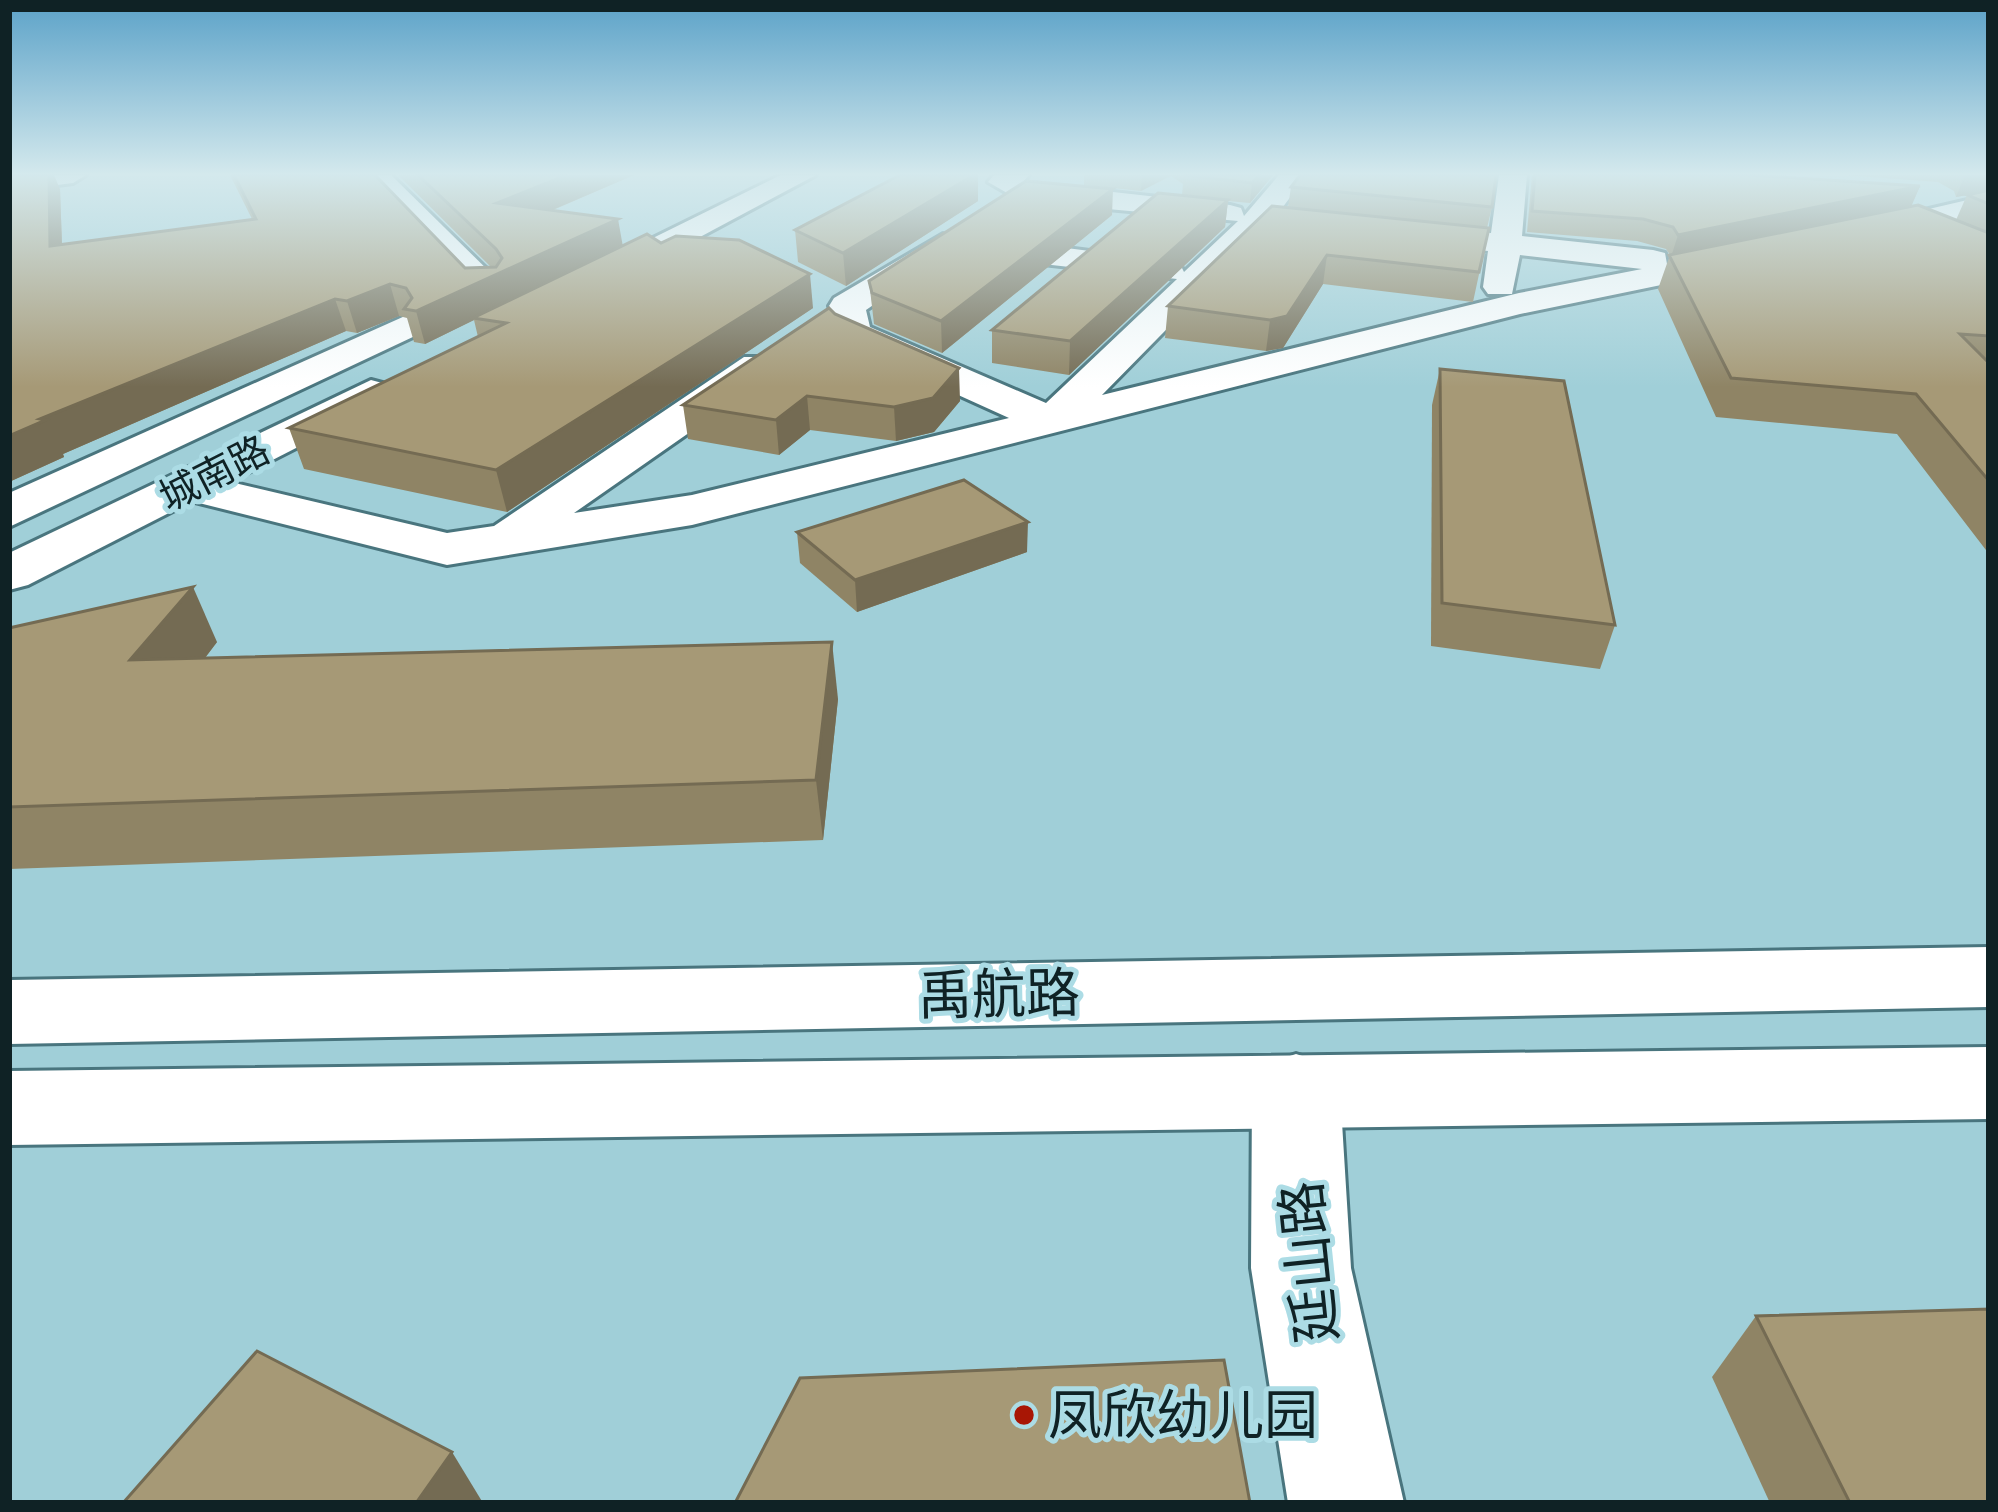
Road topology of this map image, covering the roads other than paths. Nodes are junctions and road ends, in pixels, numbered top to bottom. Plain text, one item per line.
1 (460, 246) edge
2 (582, 246) edge
3 (663, 246) edge
4 (939, 246) edge
5 (971, 246) edge
6 (1105, 246) edge
7 (1230, 246) edge
8 (1507, 246) edge
9 (1522, 246) edge
10 (575, 249) edge
11 (656, 249) junction
12 (1780, 251) edge
13 (716, 255) edge
14 (1086, 261) junction
15 (1691, 270) junction
16 (1201, 274) junction
17 (1051, 290) edge
18 (560, 297) edge
19 (1519, 304) junction
20 (818, 319) junction
21 (982, 347) dead end
22 (416, 371) edge
23 (947, 376) junction
24 (1052, 421) junction
25 (188, 486) junction
26 (9, 512) edge
27 (503, 540) junction
28 (9, 574) edge
29 (1989, 977) edge
30 (9, 1012) edge
31 (1989, 1083) edge
32 (1297, 1090) junction
33 (9, 1108) edge
34 (1346, 1503) edge

1 - 26 street, 城南路
2 - 10 street
3 - 11 street
4 - 20 street
5 - 14 street
6 - 14 street
7 - 16 street
8 - 19 street
9 - 15 street
11 - 13 street
11 - 18 street
12 - 15 street
14 - 16 street
14 - 17 street
15 - 19 street
16 - 24 street
19 - 24 street
20 - 23 street
20 - 27 street
21 - 23 street
22 - 25 street, 城南路
23 - 24 street
24 - 27 street
25 - 27 street
25 - 28 street, 城南路
29 - 30 street, 禹航路
31 - 32 street
32 - 33 street
32 - 34 street, 延山路

